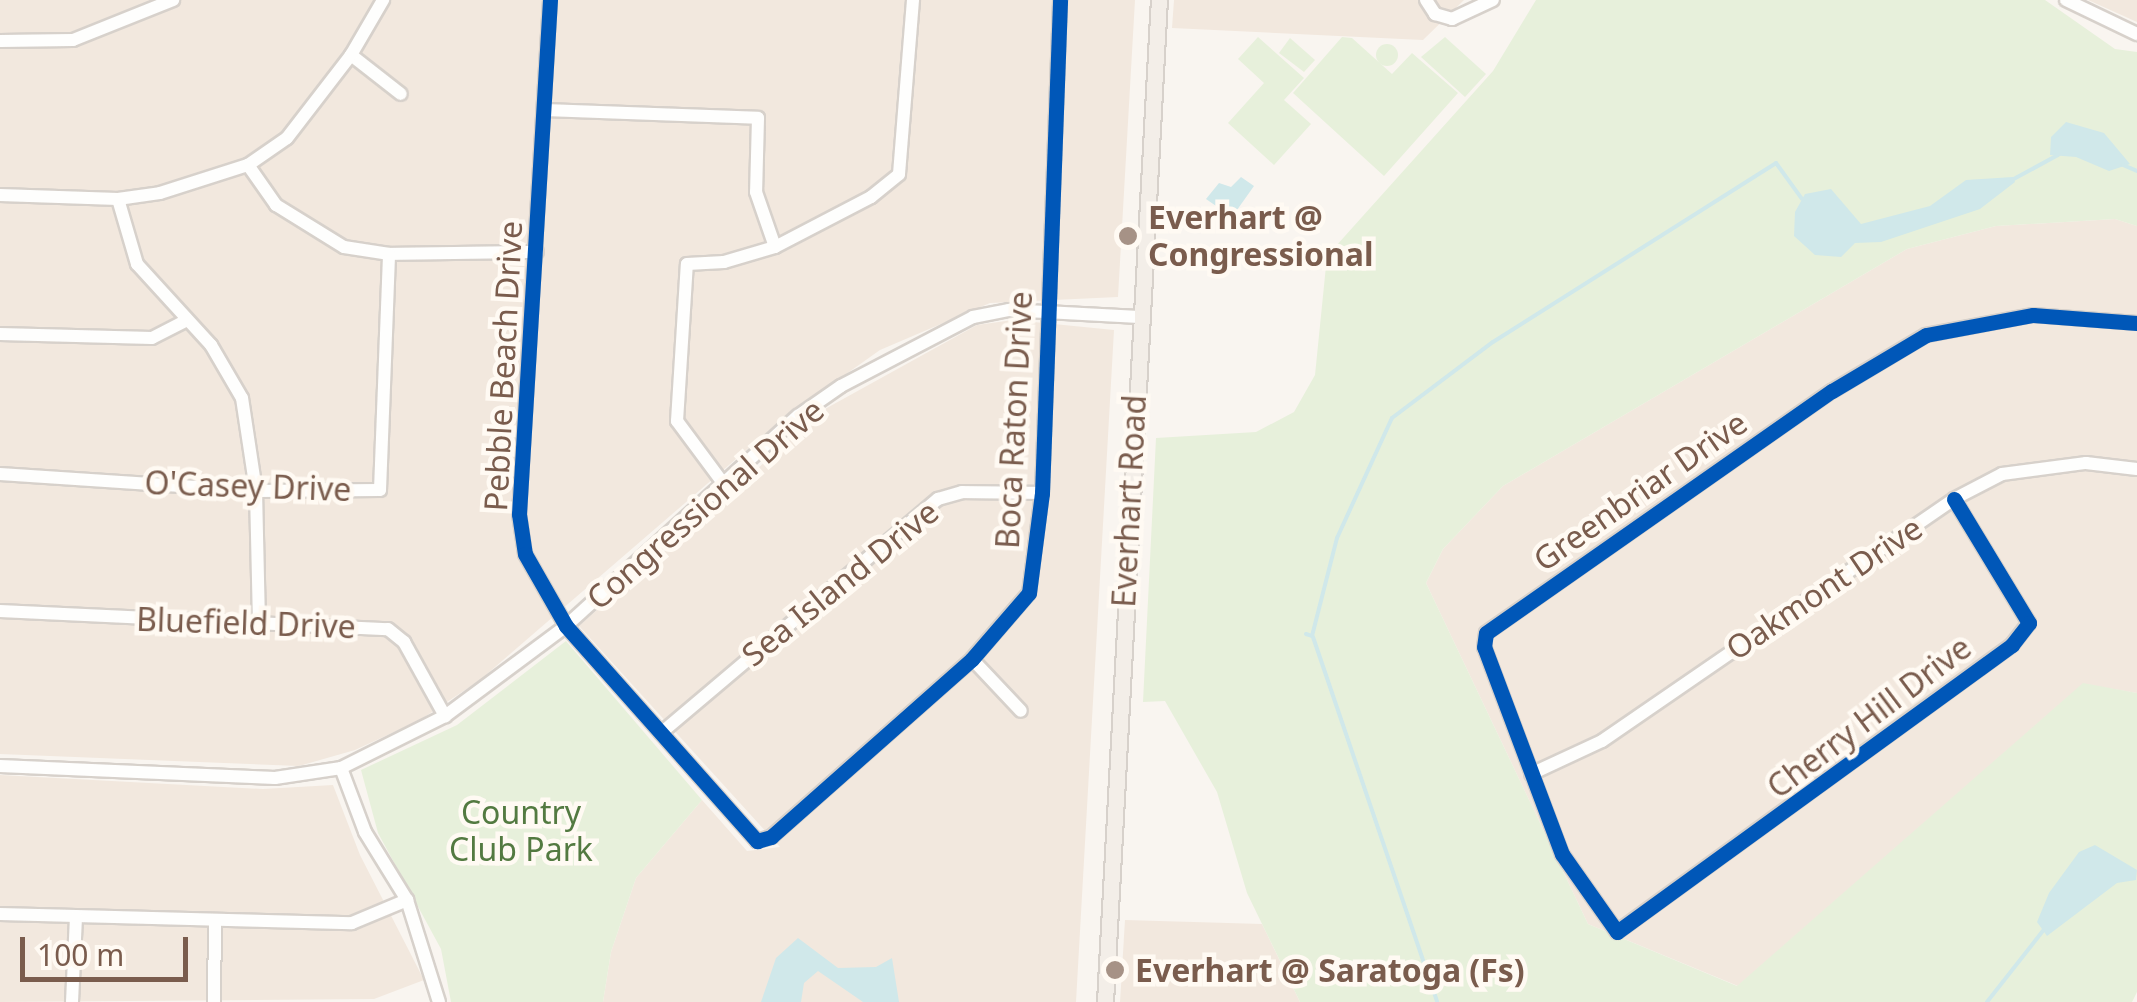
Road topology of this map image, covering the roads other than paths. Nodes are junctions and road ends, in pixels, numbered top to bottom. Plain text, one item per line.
1 (173, 0) edge
2 (383, 0) edge
3 (550, 0) edge
4 (913, 0) edge
5 (1060, 0) edge
6 (1159, 0) edge
7 (1426, 0) edge
8 (1492, 0) edge
9 (2066, 0) edge
10 (2137, 34) edge
11 (0, 41) edge
12 (351, 55) junction
13 (401, 94) dead end
14 (544, 110) junction
15 (248, 165) junction
16 (0, 194) edge
17 (118, 199) junction
18 (775, 247) junction
19 (537, 252) junction
20 (388, 254) junction
21 (1048, 312) junction
22 (1138, 317) junction
23 (185, 320) junction
24 (2137, 322) edge
25 (0, 334) edge
26 (2137, 469) edge
27 (0, 474) edge
28 (723, 483) junction
29 (256, 491) junction
30 (1042, 493) junction
31 (1954, 499) junction
32 (0, 610) edge
33 (259, 626) junction
34 (566, 626) junction
35 (972, 659) junction
36 (1021, 711) dead end
37 (445, 716) junction
38 (661, 733) junction
39 (0, 766) edge
40 (340, 768) junction
41 (1531, 774) junction
42 (758, 841) joint
43 (406, 900) junction
44 (0, 914) edge
45 (76, 917) junction
46 (215, 923) junction
47 (1617, 932) joint
48 (72, 1002) edge
49 (214, 1002) edge
50 (439, 1002) edge
51 (1105, 1002) edge

1 - 11 street
2 - 12 street
3 - 14 street, Pebble Beach Drive
4 - 18 street
5 - 21 street, Boca Raton Drive
6 - 22 main road, Everhart Road
7 - 8 street
9 - 10 street
12 - 13 street
12 - 15 street
14 - 18 street
14 - 19 street, Pebble Beach Drive
15 - 17 street
15 - 20 street
16 - 17 street
17 - 23 street
18 - 28 street
19 - 20 street
19 - 34 street, Pebble Beach Drive
20 - 29 street, O'Casey Drive
21 - 22 street, Congressional Drive
21 - 28 street, Congressional Drive
21 - 30 street, Boca Raton Drive
22 - 51 main road, Everhart Road
23 - 25 street
23 - 29 street
24 - 41 street, Greenbriar Drive
26 - 31 street, Oakmont Drive
27 - 29 street, O'Casey Drive
28 - 34 street, Congressional Drive
29 - 33 street
30 - 35 street, Boca Raton Drive
30 - 38 street, Sea Island Drive
31 - 41 street, Oakmont Drive
31 - 47 street, Cherry Hill Drive
32 - 33 street, Bluefield Drive
33 - 37 street, Bluefield Drive
34 - 37 street, Congressional Drive
34 - 38 street, Pebble Beach Drive
35 - 36 street
35 - 42 street, Boca Raton Drive
37 - 40 street, Congressional Drive
38 - 42 street, Pebble Beach Drive
39 - 40 street, Congressional Drive
40 - 43 street
41 - 47 street, Greenbriar Drive
43 - 46 street
43 - 50 street
44 - 45 street
45 - 46 street
45 - 48 street
46 - 49 street

